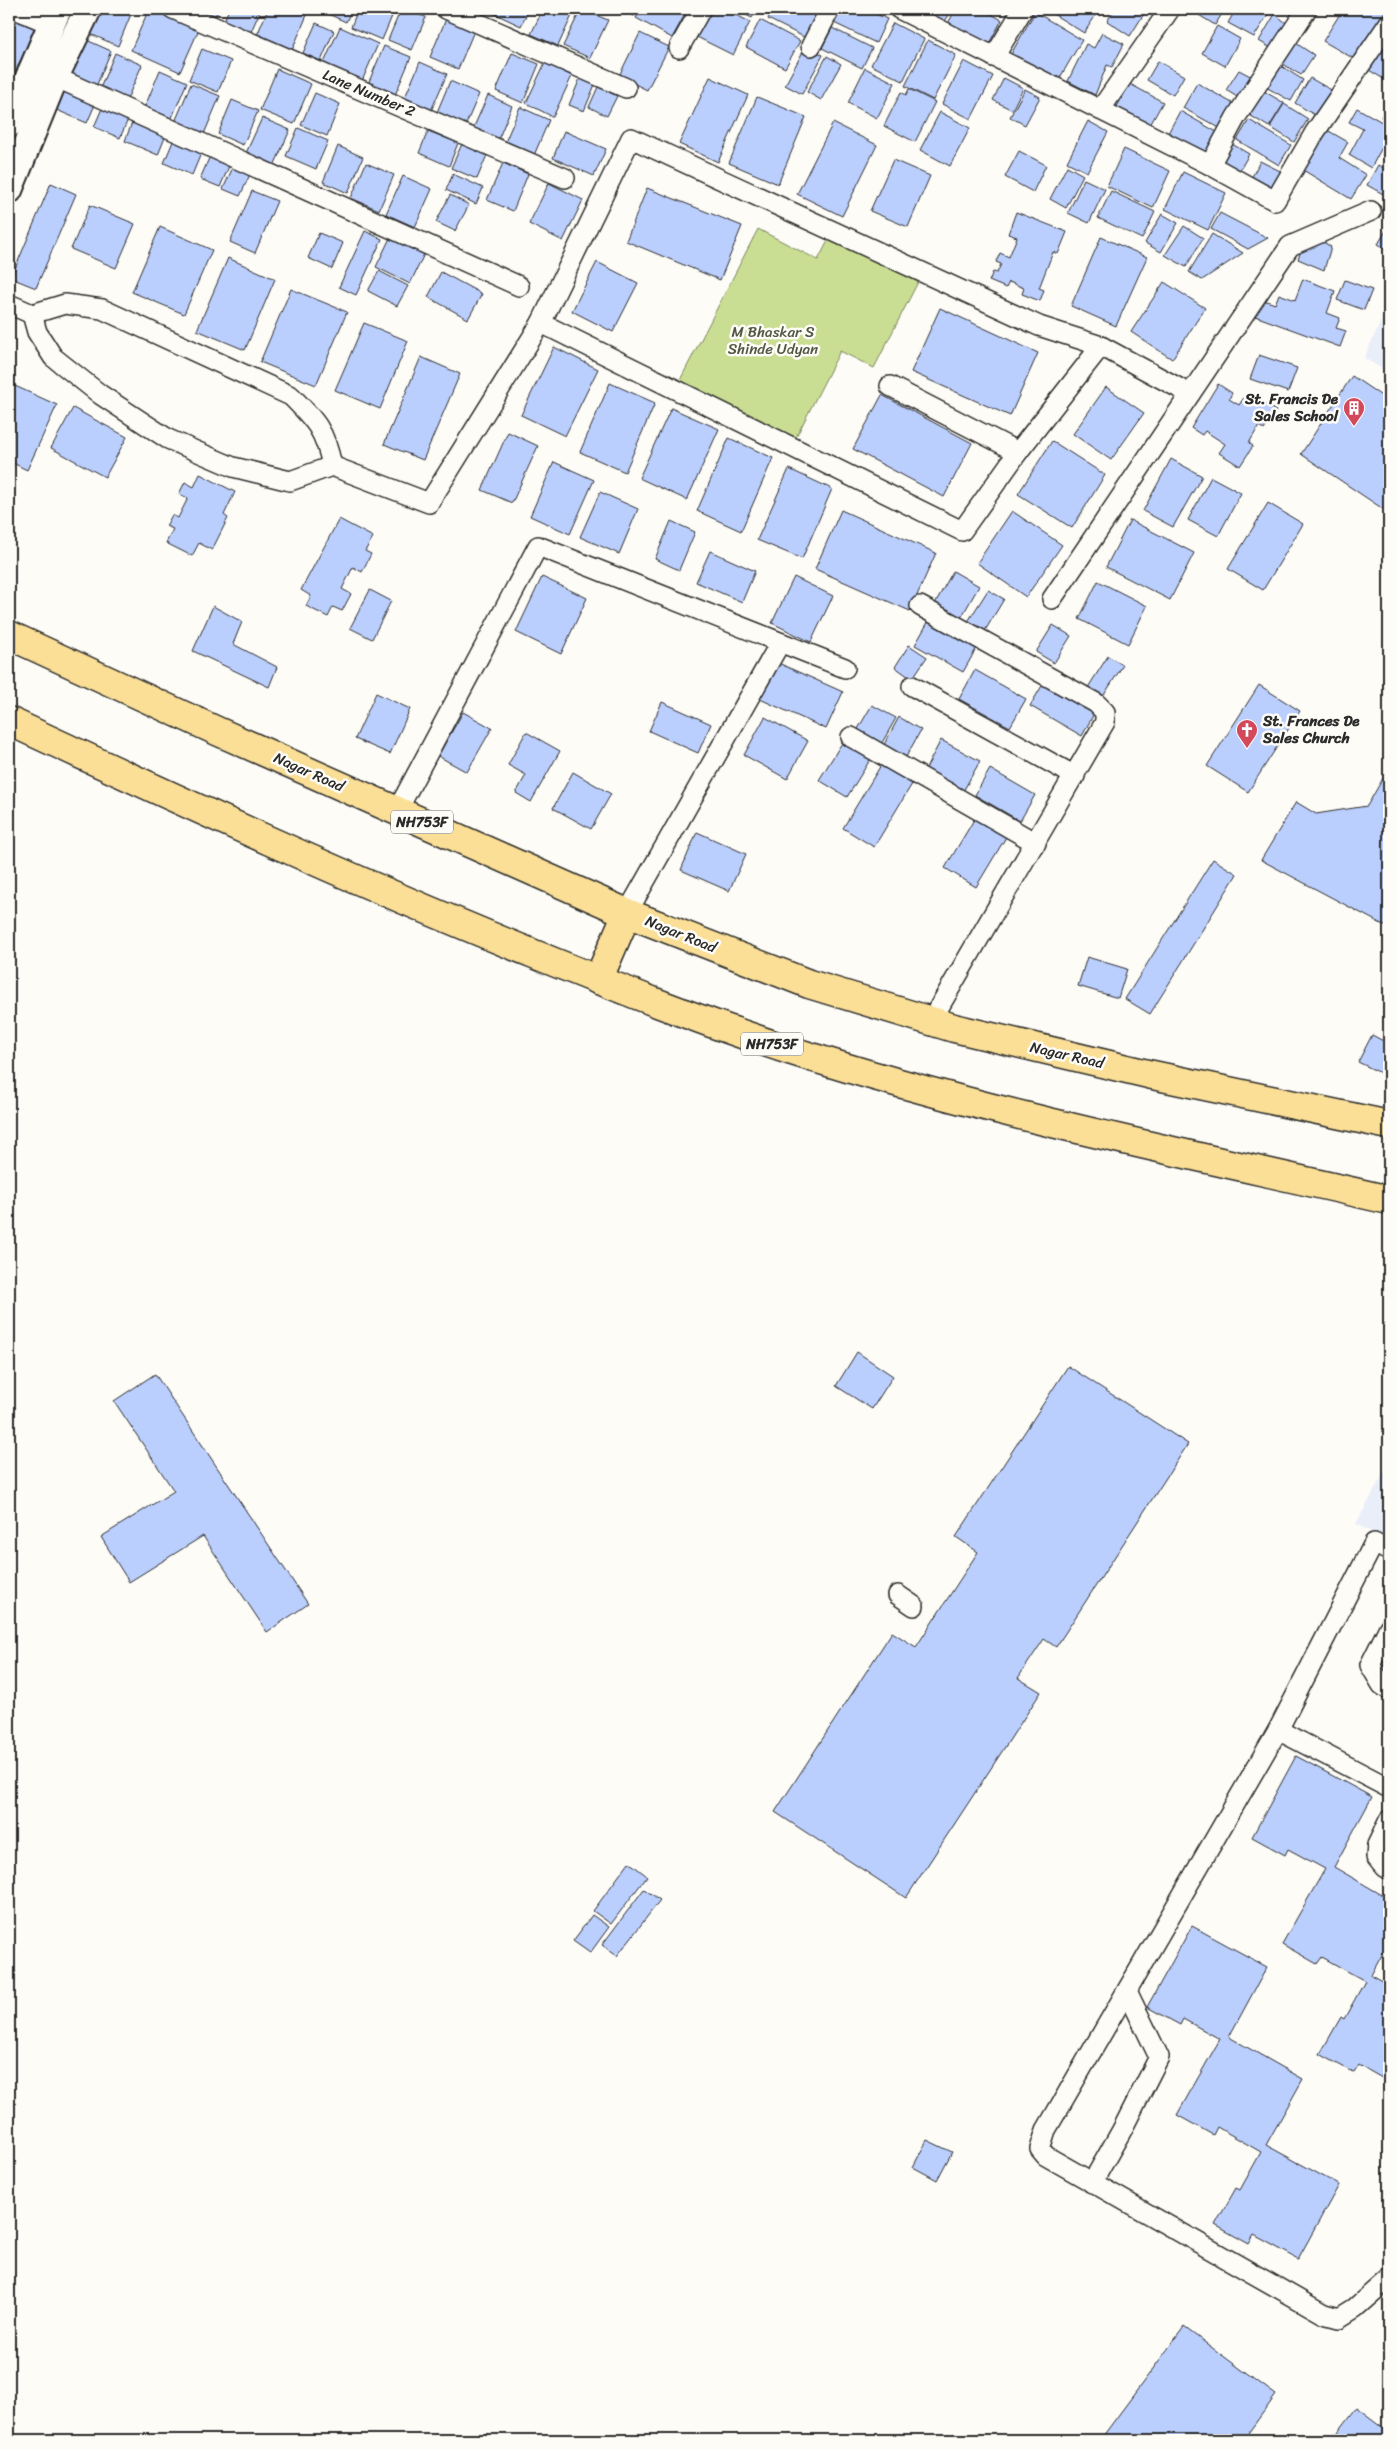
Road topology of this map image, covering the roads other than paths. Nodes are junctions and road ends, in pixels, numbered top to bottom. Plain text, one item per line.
1 (15, 9) edge
2 (88, 9) edge
3 (173, 9) edge
4 (446, 9) edge
5 (701, 9) edge
6 (830, 9) edge
7 (898, 9) edge
8 (1023, 9) edge
9 (1170, 9) edge
10 (1307, 9) edge
11 (55, 16) edge
12 (1389, 23) edge
13 (811, 46) dead end
14 (679, 48) dead end
15 (994, 57) junction
16 (55, 77) junction
17 (626, 88) dead end
18 (1100, 110) junction
19 (9, 124) edge
20 (1210, 166) junction
21 (565, 178) dead end
22 (9, 190) edge
23 (1371, 211) dead end
24 (519, 286) dead end
25 (9, 304) edge
26 (32, 314) junction
27 (541, 323) junction
28 (1101, 346) junction
29 (890, 386) dead end
30 (1190, 394) junction
31 (1018, 452) junction
32 (332, 466) junction
33 (1052, 599) dead end
34 (920, 606) dead end
35 (9, 635) edge
36 (780, 643) junction
37 (845, 668) dead end
38 (912, 686) dead end
39 (9, 721) edge
40 (850, 737) dead end
41 (1075, 776) junction
42 (397, 811) junction
43 (1036, 843) junction
44 (627, 913) junction
45 (598, 980) junction
46 (931, 1021) junction
47 (1389, 1125) edge
48 (1389, 1200) edge
49 (1389, 1551) edge
50 (898, 1595) dead end
51 (914, 1606) dead end
52 (1389, 1627) edge
53 (1389, 1690) edge
54 (1278, 1730) junction
55 (1389, 1788) edge
56 (1389, 1820) edge
57 (1389, 1870) edge
58 (1127, 1991) junction
59 (1092, 2183) junction
60 (1389, 2278) edge

1 - 11 street
2 - 16 street
3 - 21 street, Lane Number 2
4 - 17 street
5 - 14 street
6 - 13 street
7 - 15 street
8 - 15 street
9 - 18 street
10 - 20 street
11 - 19 street
12 - 20 street
15 - 18 street
16 - 22 street
16 - 24 street
18 - 20 street
23 - 30 street
25 - 26 street
26 - 32 street
26 - 32 street
27 - 28 street
27 - 31 street
27 - 32 street
28 - 30 street
28 - 31 street
29 - 31 street
30 - 33 street
34 - 41 street
35 - 42 highway, Nagar Road / NH753F
36 - 37 street
36 - 42 street
36 - 44 street
38 - 41 street
39 - 45 highway, NH753F
40 - 43 street
41 - 43 street
42 - 44 highway, Nagar Road / NH753F
43 - 46 street
44 - 45 highway
44 - 46 highway, Nagar Road / NH753F
45 - 48 highway, NH753F
46 - 47 highway, Nagar Road / NH753F
49 - 54 street
50 - 51 street
52 - 53 street
54 - 55 street
54 - 58 street
56 - 57 street
58 - 59 street
58 - 59 street
59 - 60 street

